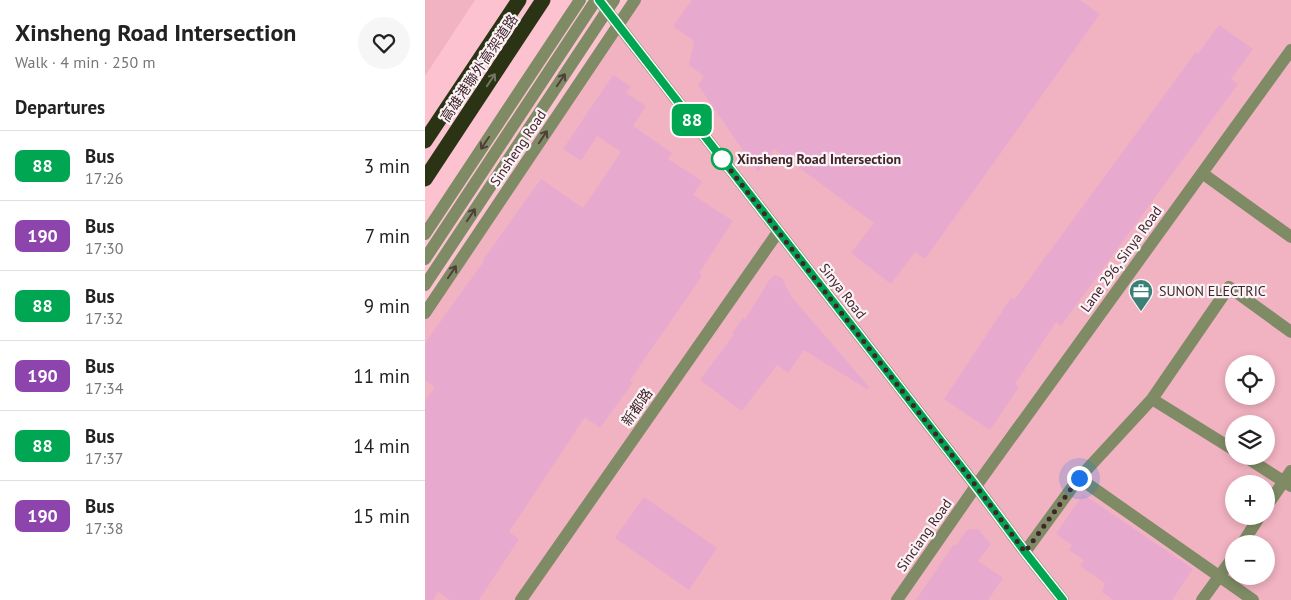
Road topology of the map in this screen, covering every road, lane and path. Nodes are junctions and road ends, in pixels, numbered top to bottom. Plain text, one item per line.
1 (519, 0) edge
2 (543, 0) edge
3 (580, 0) edge
4 (635, 0) edge
5 (604, 2) edge
6 (619, 24) junction
7 (1291, 50) edge
8 (425, 141) edge
9 (1202, 173) junction
10 (425, 179) edge
11 (778, 232) junction
12 (425, 234) edge
13 (1291, 237) edge
14 (425, 259) edge
15 (425, 285) edge
16 (425, 313) edge
17 (1291, 332) edge
18 (1152, 399) junction
19 (1225, 444) edge
20 (1261, 465) edge
21 (1079, 478) junction
22 (1288, 479) edge
23 (976, 486) junction
24 (1275, 496) edge
25 (1025, 552) junction
26 (1225, 569) edge
27 (1219, 577) junction
28 (521, 600) edge
29 (897, 600) edge
30 (1063, 600) edge
31 (1202, 600) edge
32 (1253, 600) edge

1 - 8 highway, 高雄港聯外高架道路
10 -> 2 highway, 高雄港聯外高架道路
3 -> 12 street
4 - 6 street, Sinsheng Road
5 - 6 street, Sinya Road
5 - 14 street, Sinsheng Road
15 -> 5 street, Sinsheng Road
6 - 11 street, Sinya Road
16 -> 6 street, Sinsheng Road
7 - 9 street, Lane 296, Sinya Road
9 - 13 street
9 - 23 street, Lane 296, Sinya Road
11 - 23 street, Sinya Road
11 - 28 street, 新都路
17 - 18 street
18 - 19 street
18 - 21 street
20 - 22 street
21 - 25 street
21 - 27 street
22 - 24 street
23 - 25 street, Sinya Road
23 - 29 street, Sinciang Road
25 - 30 street, Sinya Road
26 - 27 street
27 - 31 street
27 - 32 street

